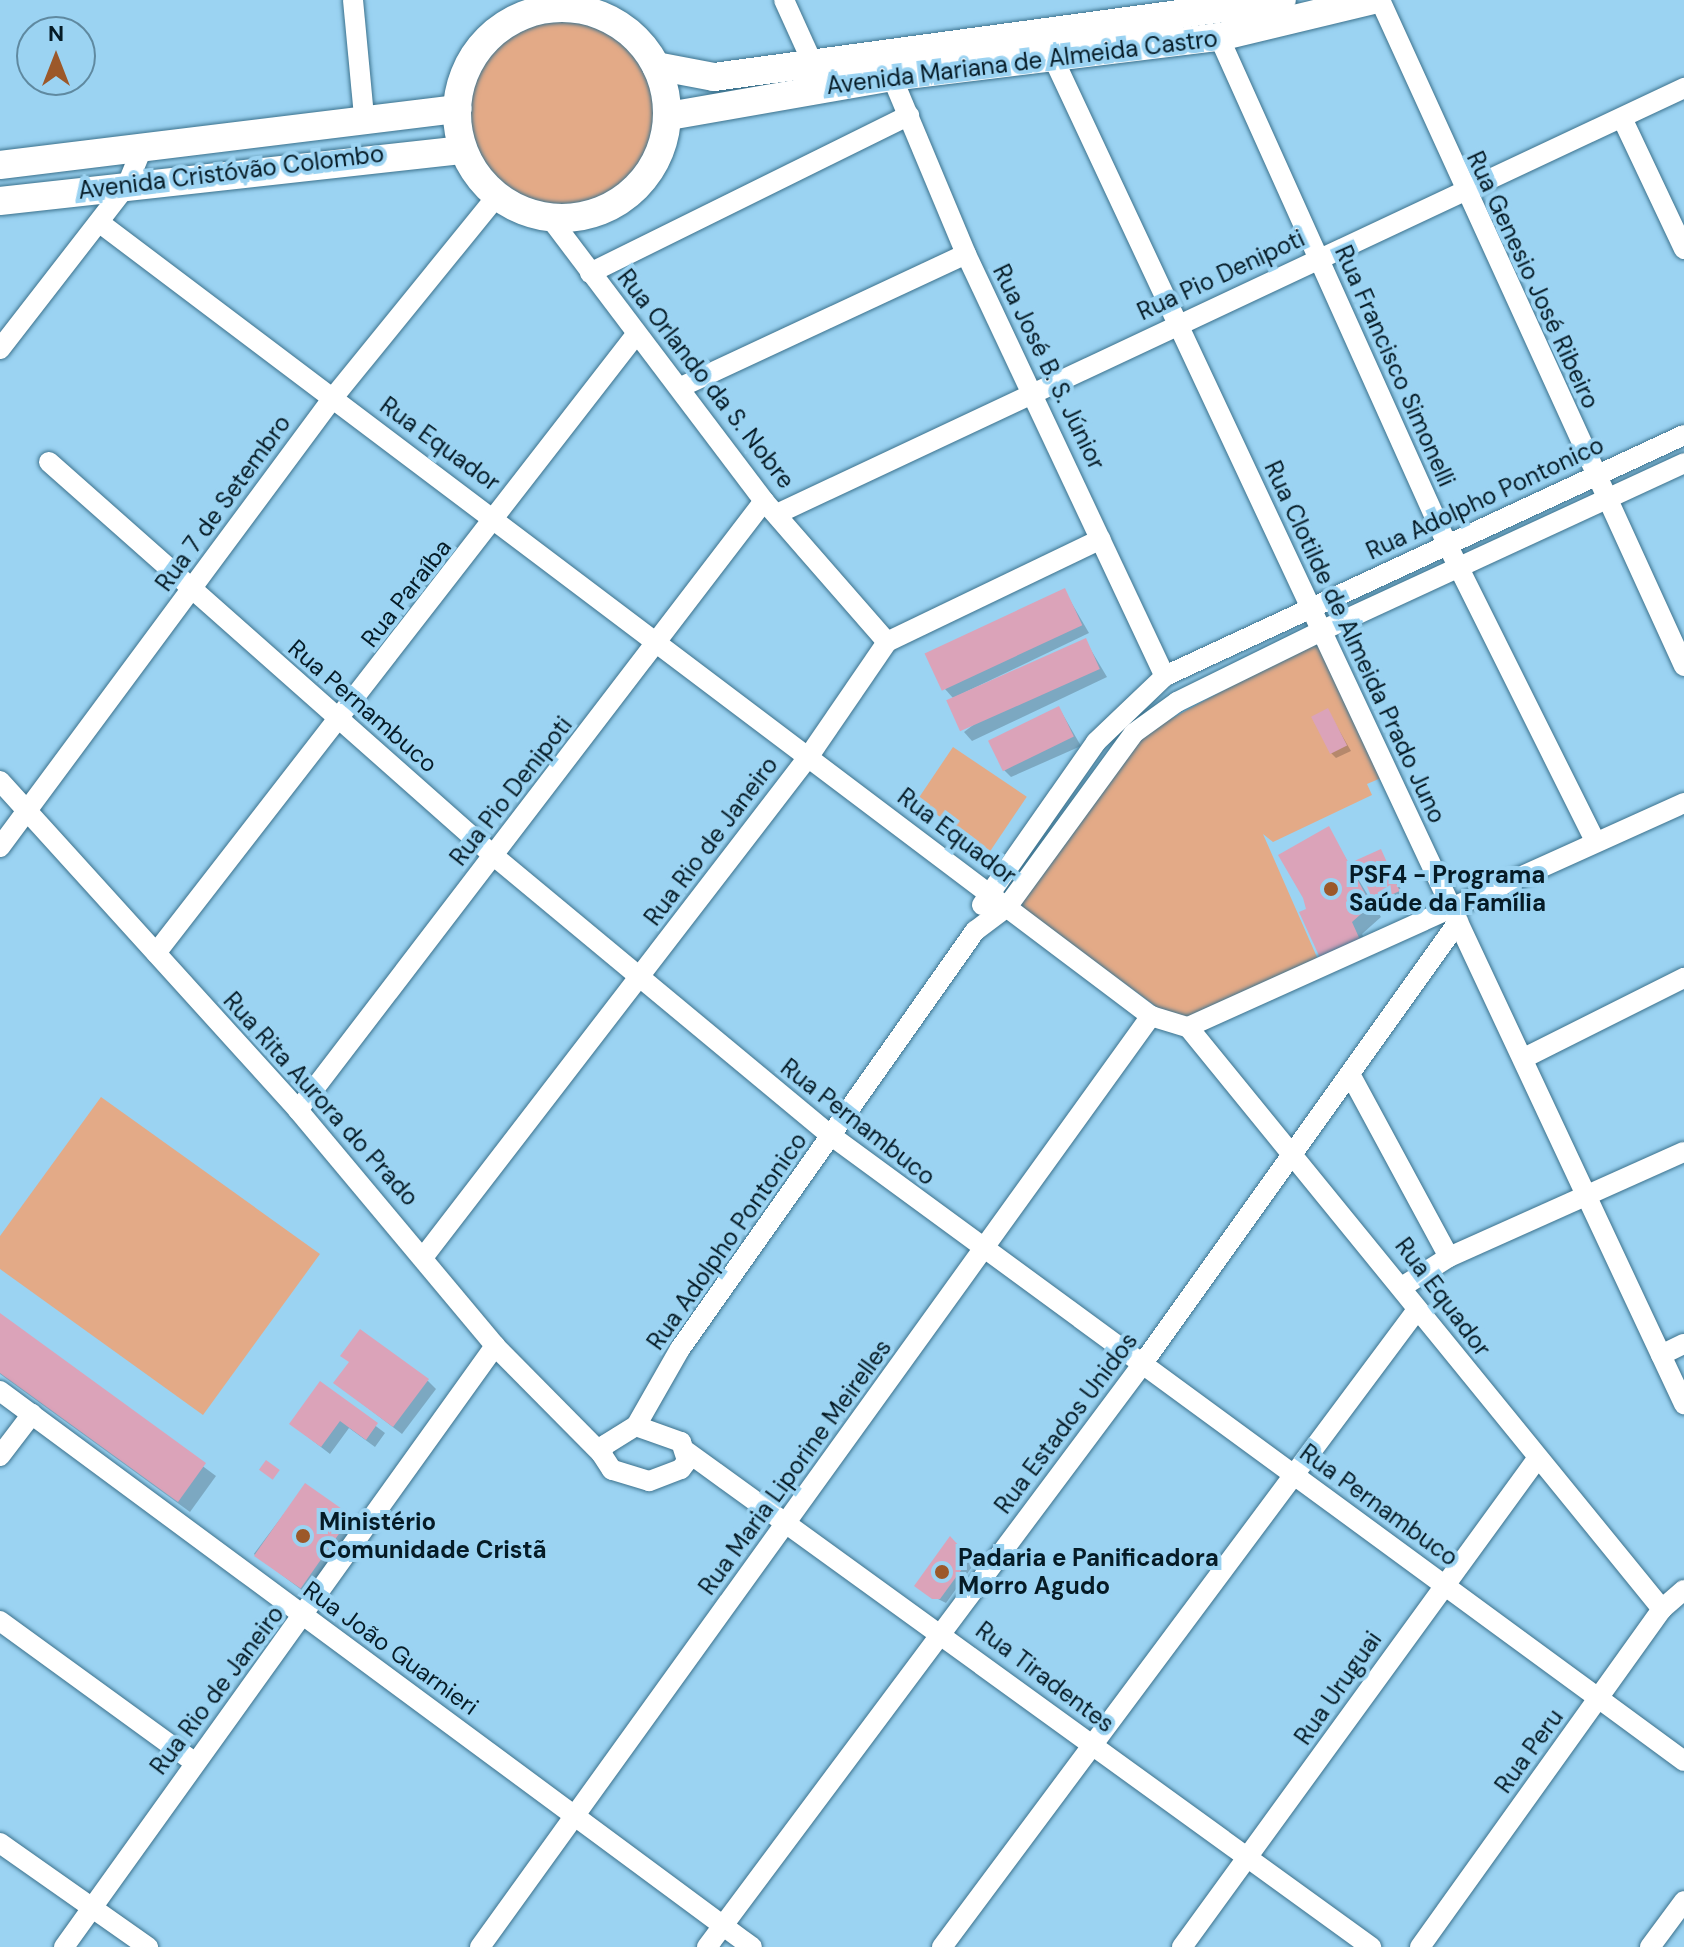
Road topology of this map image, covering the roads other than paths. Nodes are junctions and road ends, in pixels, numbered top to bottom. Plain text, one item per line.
1 (353, 0) edge
2 (784, 0) edge
3 (1282, 0) edge
4 (1373, 0) edge
5 (1380, 0) edge
6 (1041, 33) junction
7 (1219, 37) junction
8 (1053, 59) junction
9 (813, 64) junction
10 (656, 66) junction
11 (892, 77) junction
12 (1684, 88) edge
13 (458, 109) junction
14 (909, 115) junction
15 (669, 116) junction
16 (364, 117) junction
17 (1622, 118) junction
18 (143, 146) junction
19 (463, 150) junction
20 (0, 165) edge
21 (127, 185) junction
22 (1461, 191) junction
23 (497, 196) junction
24 (0, 201) edge
25 (550, 218) junction
26 (100, 223) junction
27 (1684, 249) edge
28 (966, 254) junction
29 (1318, 259) junction
30 (590, 273) junction
31 (1175, 323) junction
32 (634, 337) junction
33 (0, 349) edge
34 (683, 386) junction
35 (1037, 393) junction
36 (332, 399) junction
37 (1684, 435) edge
38 (49, 462) dead end
39 (1684, 463) edge
40 (1596, 475) junction
41 (1607, 500) junction
42 (772, 506) junction
43 (1517, 509) junction
44 (498, 518) junction
45 (1527, 533) junction
46 (1101, 539) junction
47 (1447, 544) junction
48 (1459, 568) junction
49 (192, 590) junction
50 (1312, 607) junction
51 (1321, 631) junction
52 (887, 642) junction
53 (658, 643) junction
54 (1684, 666) edge
55 (1165, 676) junction
56 (339, 720) junction
57 (809, 756) junction
58 (0, 781) edge
59 (1684, 803) edge
60 (28, 812) junction
61 (1595, 841) junction
62 (0, 847) edge
63 (494, 856) junction
64 (986, 892) junction
65 (1007, 907) junction
66 (1456, 918) junction
67 (975, 931) junction
68 (156, 953) junction
69 (1684, 978) edge
70 (638, 979) junction
71 (1151, 1016) junction
72 (1188, 1027) junction
73 (1526, 1057) junction
74 (1350, 1074) junction
75 (298, 1110) junction
76 (833, 1137) junction
77 (1684, 1152) edge
78 (1295, 1153) junction
79 (1590, 1196) junction
80 (985, 1254) junction
81 (425, 1255) junction
82 (1449, 1257) junction
83 (1405, 1285) junction
84 (1416, 1311) junction
85 (1684, 1344) edge
86 (495, 1346) junction
87 (1661, 1355) junction
88 (1141, 1366) junction
89 (0, 1391) edge
90 (1684, 1404) edge
91 (32, 1414) junction
92 (636, 1426) junction
93 (686, 1451) junction
94 (601, 1453) junction
95 (0, 1456) edge
96 (1537, 1459) junction
97 (1294, 1474) junction
98 (786, 1520) junction
99 (1443, 1585) junction
100 (1684, 1590) edge
101 (1662, 1609) junction
102 (304, 1617) junction
103 (0, 1621) edge
104 (943, 1632) junction
105 (1599, 1700) junction
106 (1094, 1746) junction
107 (1684, 1761) edge
108 (194, 1762) junction
109 (575, 1815) junction
110 (0, 1843) edge
111 (1250, 1857) junction
112 (1684, 1901) edge
113 (91, 1908) junction
114 (723, 1925) junction
115 (64, 1947) edge
116 (148, 1947) edge
117 (480, 1947) edge
118 (707, 1947) edge
119 (752, 1947) edge
120 (942, 1947) edge
121 (1182, 1947) edge
122 (1371, 1947) edge
123 (1420, 1947) edge
124 (1650, 1947) edge

1 - 16 street
2 - 9 street
3 - 6 main road, Avenida Mariana de Almeida Castro
4 - 7 main road, Avenida Mariana de Almeida Castro
5 - 22 street, Rua Genesio José Ribeiro
6 - 8 street, Rua Clotilde de Almeida Prado Juno
6 - 9 main road, Avenida Mariana de Almeida Castro
7 - 8 main road, Avenida Mariana de Almeida Castro
7 - 29 street, Rua Francisco Simonelli
8 - 11 main road, Avenida Mariana de Almeida Castro
8 - 31 street, Rua Clotilde de Almeida Prado Juno
9 - 10 main road, Avenida Mariana de Almeida Castro
10 - 13 main road
10 - 15 main road
11 - 14 street, Rua José B. S. Júnior
11 - 15 main road, Avenida Mariana de Almeida Castro
12 - 17 street, Rua Pio Denipoti
13 - 16 main road, Avenida Cristóvão Colombo
13 - 19 main road
14 - 28 street, Rua José B. S. Júnior
14 - 30 street
15 - 25 main road
16 - 18 main road, Avenida Cristóvão Colombo
17 - 22 street, Rua Pio Denipoti
17 - 27 street
18 - 20 main road, Avenida Cristóvão Colombo
18 - 21 street
19 - 21 main road, Avenida Cristóvão Colombo
19 - 23 main road
21 - 24 main road, Avenida Cristóvão Colombo
21 - 26 street
22 - 29 street, Rua Pio Denipoti
22 - 40 street, Rua Genesio José Ribeiro
23 - 25 main road
23 - 36 street, Rua 7 de Setembro
25 - 30 street, Rua Orlando da S. Nobre
26 - 33 street
26 - 36 street, Rua Equador
28 - 34 street
28 - 35 street, Rua José B. S. Júnior
29 - 31 street, Rua Pio Denipoti
29 - 47 street, Rua Francisco Simonelli
30 - 32 street, Rua Orlando da S. Nobre
31 - 35 street, Rua Pio Denipoti
31 - 50 street, Rua Clotilde de Almeida Prado Juno
32 - 34 street, Rua Orlando da S. Nobre
32 - 44 street, Rua Paraíba
34 - 42 street, Rua Orlando da S. Nobre
35 - 42 street, Rua Pio Denipoti
35 - 46 street, Rua José B. S. Júnior
36 - 44 street, Rua Equador
36 - 49 street, Rua 7 de Setembro
37 - 40 street, Rua Adolpho Pontonico
38 - 49 street, Rua Pernambuco
39 - 41 street, Rua Adolpho Pontonico
40 - 41 street, Rua Genesio José Ribeiro
40 - 43 street, Rua Adolpho Pontonico
41 - 45 street, Rua Adolpho Pontonico
41 - 54 street, Rua Genesio José Ribeiro
42 - 52 street, Rua Orlando da S. Nobre
42 - 53 street, Rua Pio Denipoti
43 - 45 street
43 - 47 street, Rua Adolpho Pontonico
44 - 53 street, Rua Equador
44 - 56 street, Rua Paraíba
45 - 48 street, Rua Adolpho Pontonico
46 - 52 street, Rua Rio de Janeiro
46 - 55 street, Rua José B. S. Júnior
47 - 48 street, Rua Francisco Simonelli
47 - 50 street, Rua Adolpho Pontonico
48 - 51 street, Rua Adolpho Pontonico
48 - 61 street, Rua Francisco Simonelli
49 - 56 street, Rua Pernambuco
49 - 60 street, Rua 7 de Setembro
50 - 51 street, Rua Clotilde de Almeida Prado Juno
50 - 55 street, Rua Adolpho Pontonico
51 - 65 street, Rua Adolpho Pontonico
51 - 66 street, Rua Clotilde de Almeida Prado Juno
52 - 57 street, Rua Rio de Janeiro
53 - 57 street, Rua Equador
53 - 63 street, Rua Pio Denipoti
55 - 64 street, Rua Adolpho Pontonico
56 - 63 street, Rua Pernambuco
56 - 68 street, Rua Paraíba
57 - 64 street, Rua Equador
57 - 70 street, Rua Rio de Janeiro
58 - 60 street, Rua Rita Aurora do Prado
59 - 61 street
60 - 62 street, Rua 7 de Setembro
60 - 68 street, Rua Rita Aurora do Prado
61 - 66 street
63 - 70 street, Rua Pernambuco
63 - 75 street, Rua Pio Denipoti
64 - 65 street, Rua Equador
64 - 67 street, Rua Adolpho Pontonico
65 - 67 street, Rua Adolpho Pontonico
65 - 71 street, Rua Equador
66 - 72 street
66 - 73 street, Rua Clotilde de Almeida Prado Juno
66 - 74 street, Rua Estados Unidos
67 - 76 street, Rua Adolpho Pontonico
68 - 75 street, Rua Rita Aurora do Prado
69 - 73 street
70 - 76 street, Rua Pernambuco
70 - 81 street, Rua Rio de Janeiro
71 - 72 street, Rua Equador
71 - 80 street, Rua Maria Liporine Meirelles
72 - 78 street, Rua Equador
73 - 79 street, Rua Clotilde de Almeida Prado Juno
74 - 78 street, Rua Estados Unidos
74 - 82 street
75 - 81 street, Rua Rita Aurora do Prado
76 - 80 street, Rua Pernambuco
76 - 92 street, Rua Adolpho Pontonico
77 - 79 street
78 - 83 street, Rua Equador
78 - 88 street, Rua Estados Unidos
79 - 82 street
79 - 87 street, Rua Clotilde de Almeida Prado Juno
80 - 88 street, Rua Pernambuco
80 - 98 street, Rua Maria Liporine Meirelles
81 - 86 street, Rua Rita Aurora do Prado
82 - 83 street
83 - 84 street, Rua Equador
84 - 96 street, Rua Equador
84 - 97 street
85 - 87 street
86 - 94 street, Rua Rita Aurora do Prado
86 - 102 street, Rua Rio de Janeiro
87 - 90 street, Rua Clotilde de Almeida Prado Juno
88 - 97 street, Rua Pernambuco
88 - 104 street, Rua Estados Unidos
89 - 91 street, Rua João Guarnieri
91 - 95 street
91 - 102 street, Rua João Guarnieri
92 - 93 street
92 - 94 street
93 - 94 street
93 - 98 street, Rua Tiradentes
96 - 99 street, Rua Uruguai
96 - 101 street, Rua Equador
97 - 99 street, Rua Pernambuco
97 - 106 street
98 - 104 street, Rua Tiradentes
98 - 109 street, Rua Maria Liporine Meirelles
99 - 105 street, Rua Pernambuco
99 - 111 street, Rua Uruguai
100 - 101 street, Rua Peru
101 - 105 street, Rua Peru
102 - 108 street, Rua Rio de Janeiro
102 - 109 street, Rua João Guarnieri
103 - 108 street
104 - 106 street, Rua Tiradentes
104 - 114 street, Rua Estados Unidos
105 - 107 street, Rua Pernambuco
105 - 123 street, Rua Peru
106 - 111 street, Rua Tiradentes
106 - 120 street
108 - 113 street, Rua Rio de Janeiro
109 - 114 street, Rua João Guarnieri
109 - 117 street, Rua Maria Liporine Meirelles
110 - 113 street
111 - 121 street, Rua Uruguai
111 - 122 street, Rua Tiradentes
112 - 124 street
113 - 115 street, Rua Rio de Janeiro
113 - 116 street
114 - 118 street, Rua Estados Unidos
114 - 119 street, Rua João Guarnieri

